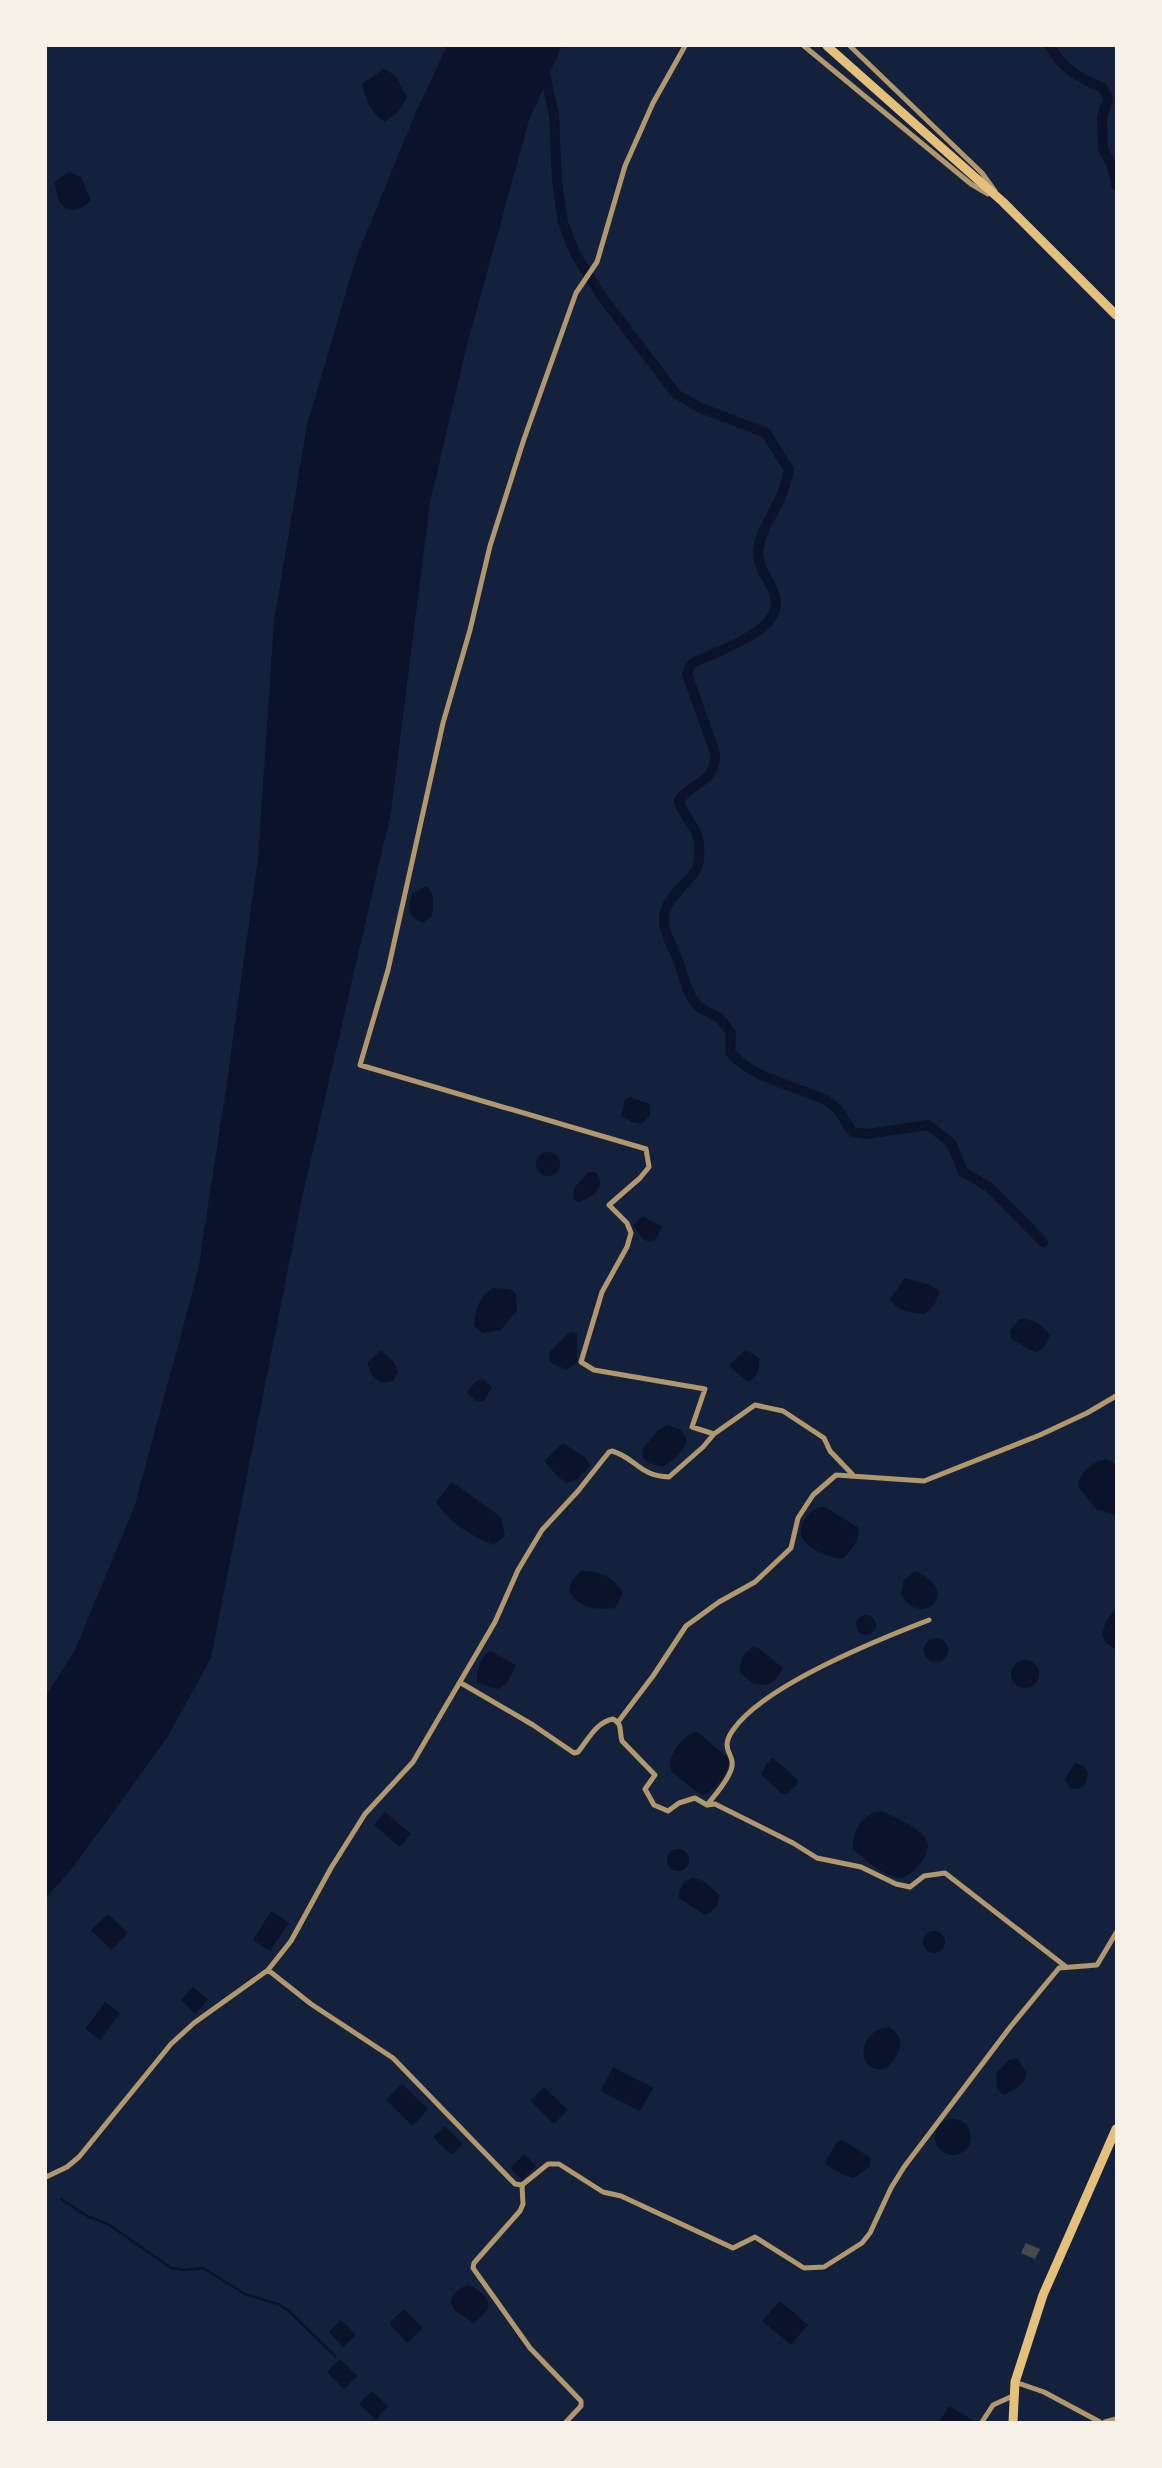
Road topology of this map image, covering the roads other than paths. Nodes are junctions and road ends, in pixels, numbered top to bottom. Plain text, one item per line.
1 (685, 46) edge
2 (804, 46) edge
3 (827, 46) edge
4 (850, 46) edge
5 (1003, 202) junction
6 (1116, 315) edge
7 (1116, 1396) edge
8 (714, 1434) junction
9 (853, 1475) junction
10 (929, 1620) dead end
11 (461, 1683) junction
12 (618, 1722) junction
13 (707, 1805) junction
14 (1116, 1933) edge
15 (1065, 1966) junction
16 (268, 1970) junction
17 (1116, 2129) edge
18 (46, 2177) edge
19 (522, 2185) junction
20 (1015, 2382) junction
21 (1015, 2395) junction
22 (1116, 2420) edge
23 (566, 2423) edge
24 (982, 2423) edge
25 (1013, 2423) edge
26 (1103, 2423) edge

1 - 8 street
2 - 5 street
3 - 5 highway
4 - 5 street
5 - 6 highway
7 - 9 street
8 - 9 street
8 - 11 street
9 - 12 street
10 - 13 street
11 - 12 street
11 - 16 street
12 - 13 street
13 - 15 street
14 - 15 street
15 - 19 street
16 - 18 street
16 - 19 street
17 - 20 highway
19 - 23 street
20 - 21 highway
20 - 26 street
21 - 24 street
21 - 25 highway
22 - 26 street

